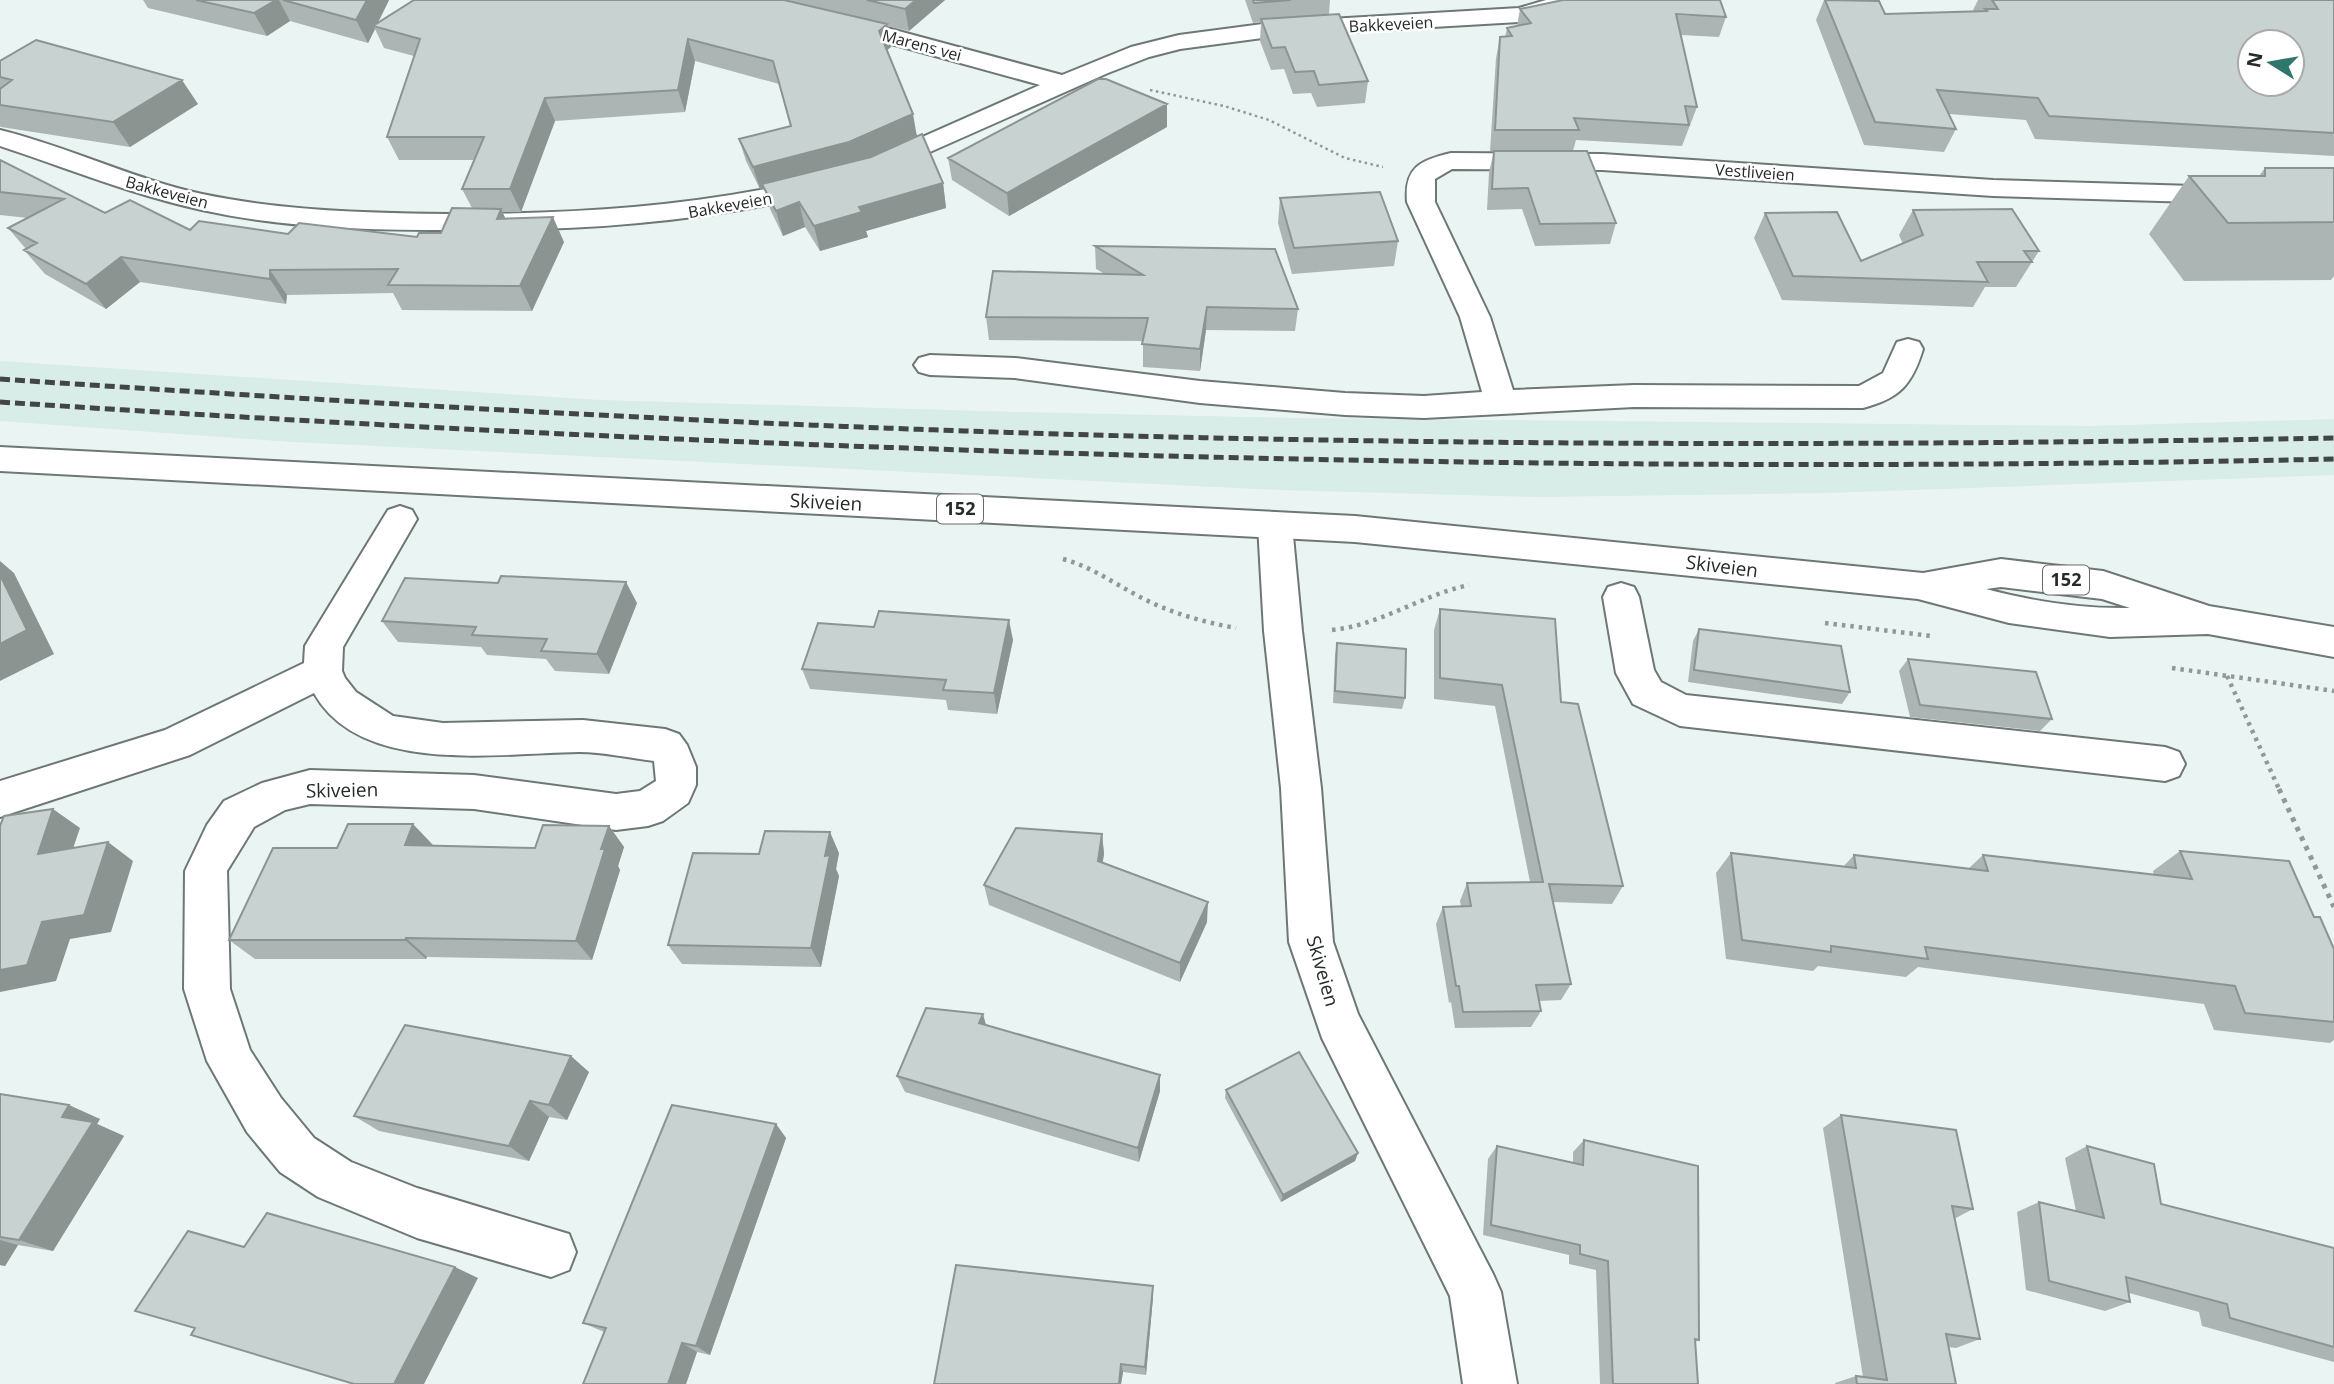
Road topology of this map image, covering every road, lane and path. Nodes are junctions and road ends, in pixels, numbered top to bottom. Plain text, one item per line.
1 (738, 0) edge
2 (1563, 0) edge
3 (1075, 79) junction
4 (0, 138) edge
5 (1422, 175) junction
6 (2323, 206) edge
7 (1908, 349) dead end
8 (930, 365) dead end
9 (1501, 401) junction
10 (0, 459) edge
11 (400, 519) dead end
12 (1275, 525) junction
13 (1052, 557) dead end
14 (1475, 585) dead end
15 (1621, 597) dead end
16 (1818, 622) dead end
17 (1283, 631) junction
18 (1938, 637) dead end
19 (2334, 642) edge
20 (2162, 666) dead end
21 (323, 671) junction
22 (2227, 675) junction
23 (2334, 691) edge
24 (2165, 764) dead end
25 (0, 799) edge
26 (2334, 907) edge
27 (551, 1252) dead end
28 (1490, 1384) edge

1 - 3 street, Marens vei
2 - 3 street, Bakkeveien
3 - 4 street, Bakkeveien
3 - 5 path
5 - 6 street, Vestliveien
5 - 9 street
7 - 9 street
8 - 9 street
10 - 12 street, Skiveien / 152
11 - 21 street
12 - 17 street, Skiveien
12 - 19 street, Skiveien / 152
13 - 17 path
14 - 17 path
15 - 24 street
16 - 18 path
17 - 28 street, Skiveien
20 - 22 path
21 - 25 street
21 - 27 street, Skiveien
22 - 23 path
22 - 26 path

